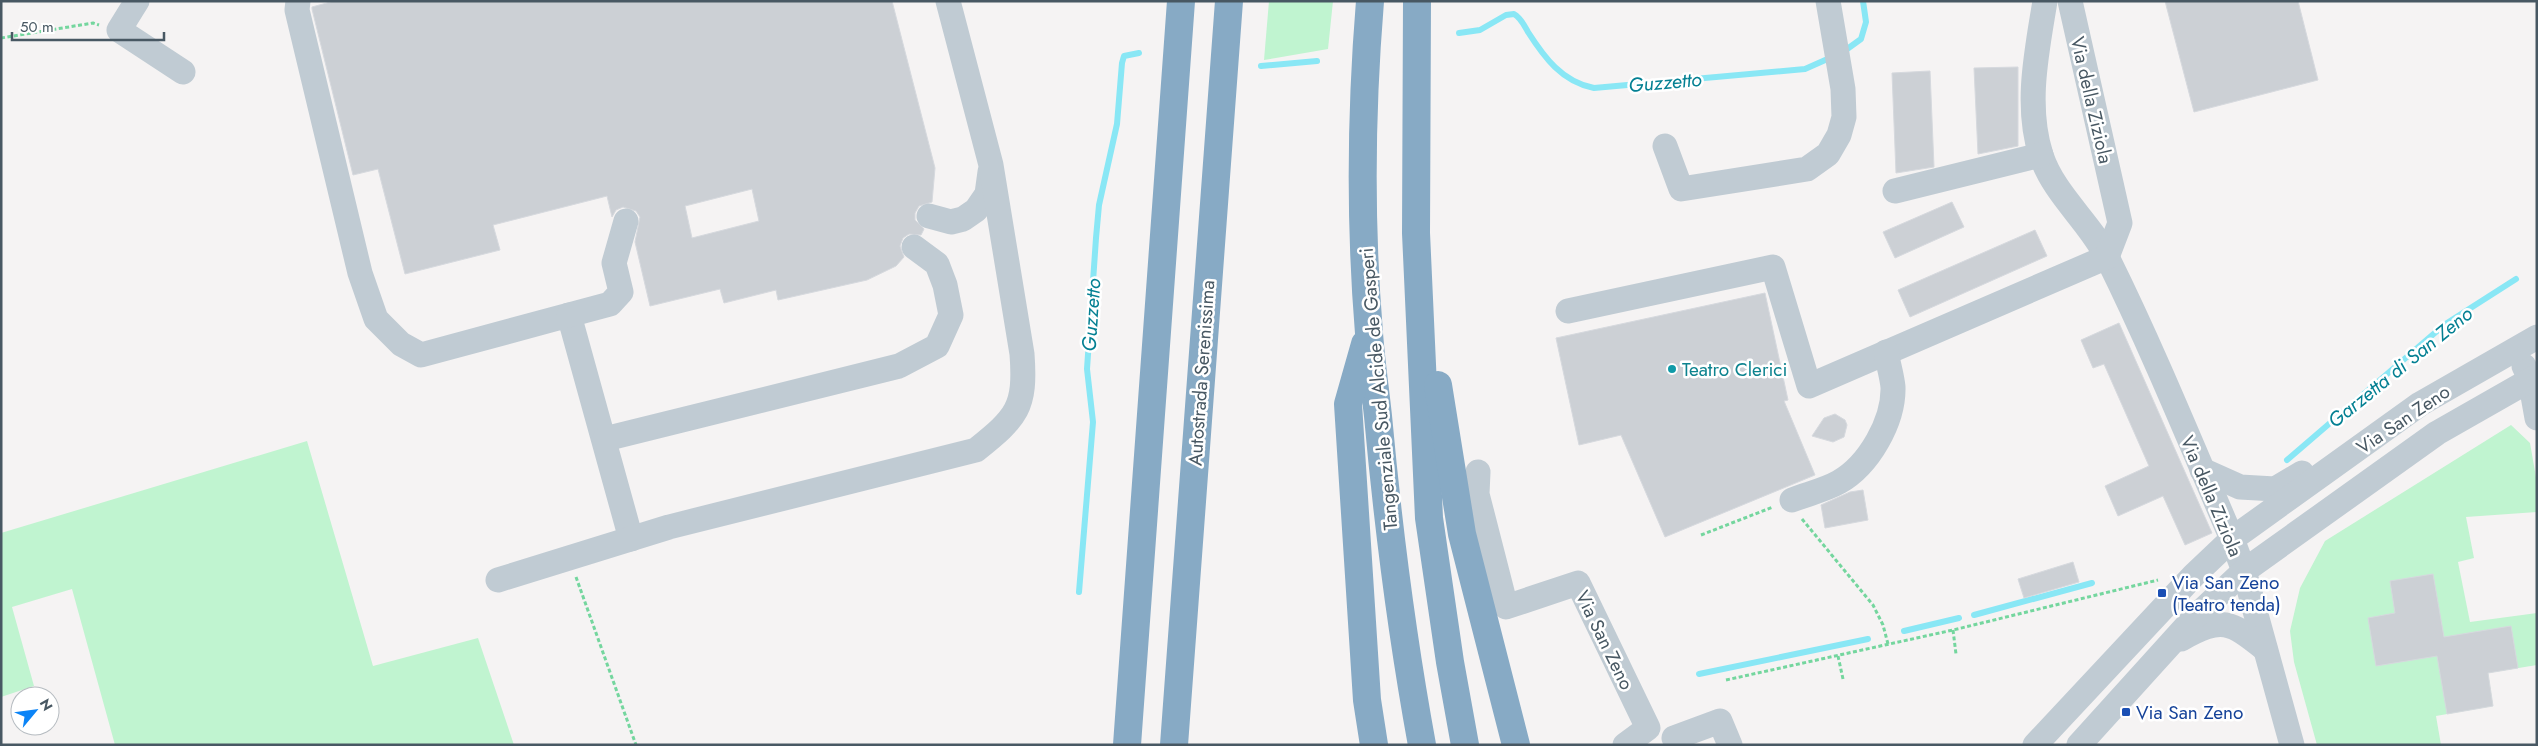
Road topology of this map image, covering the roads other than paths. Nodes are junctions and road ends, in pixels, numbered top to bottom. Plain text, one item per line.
1 (137, 1) edge
2 (298, 1) edge
3 (948, 1) edge
4 (1181, 1) edge
5 (1229, 1) edge
6 (1370, 1) edge
7 (1417, 1) edge
8 (1828, 1) edge
9 (2045, 1) edge
10 (2070, 1) edge
11 (183, 72) dead end
12 (1665, 146) dead end
13 (2041, 156) junction
14 (991, 165) junction
15 (1895, 191) dead end
16 (929, 216) dead end
17 (626, 221) dead end
18 (914, 247) dead end
19 (2107, 256) junction
20 (1419, 305) junction
21 (1568, 311) dead end
22 (570, 315) junction
23 (1369, 333) junction
24 (2526, 342) edge
25 (1886, 352) junction
26 (2533, 378) edge
27 (2537, 418) edge
28 (2381, 433) junction
29 (604, 439) junction
30 (2202, 470) junction
31 (1478, 472) dead end
32 (1792, 500) road end
33 (631, 539) junction
34 (2232, 539) junction
35 (2244, 571) junction
36 (498, 580) dead end
37 (2168, 647) junction
38 (2265, 649) junction
39 (1648, 728) junction
40 (1676, 741) edge
41 (1127, 745) edge
42 (1174, 745) edge
43 (1374, 745) edge
44 (1422, 745) edge
45 (1465, 745) edge
46 (1516, 745) edge
47 (1625, 745) edge
48 (1730, 745) edge
49 (2035, 745) edge
50 (2079, 745) edge
51 (2292, 745) edge

1 - 11 street
2 - 22 street
3 - 14 street
4 - 41 highway
5 - 42 highway, Autostrada Serenissima
6 - 23 highway, Tangenziale Sud Alcide de Gasperi
7 - 20 highway
8 - 12 street
9 - 13 street, Via della Ziziola
10 - 19 street, Via della Ziziola
13 - 15 street
13 - 19 street, Via della Ziziola
14 - 16 street
14 - 33 street
17 - 22 street
18 - 29 street
19 - 25 street
19 - 30 street, Via della Ziziola
20 - 45 highway
20 - 46 highway
21 - 25 street
22 - 29 street
23 - 43 highway
23 - 44 highway, Tangenziale Sud Alcide de Gasperi
24 - 26 street, Via San Zeno
24 - 28 street, Via San Zeno
25 - 32 street
26 - 27 street
26 - 35 street, Via San Zeno
28 - 30 street
28 - 34 street, Via San Zeno
29 - 33 street
30 - 34 street, Via della Ziziola
31 - 39 street, Via San Zeno
33 - 36 street
34 - 35 street, Via della Ziziola
34 - 49 street, Via San Zeno
35 - 37 street, Via San Zeno
35 - 38 street, Via della Ziziola
37 - 38 street
37 - 50 street, Via San Zeno
38 - 51 street, Via della Ziziola
39 - 40 street
39 - 47 street
40 - 48 street

